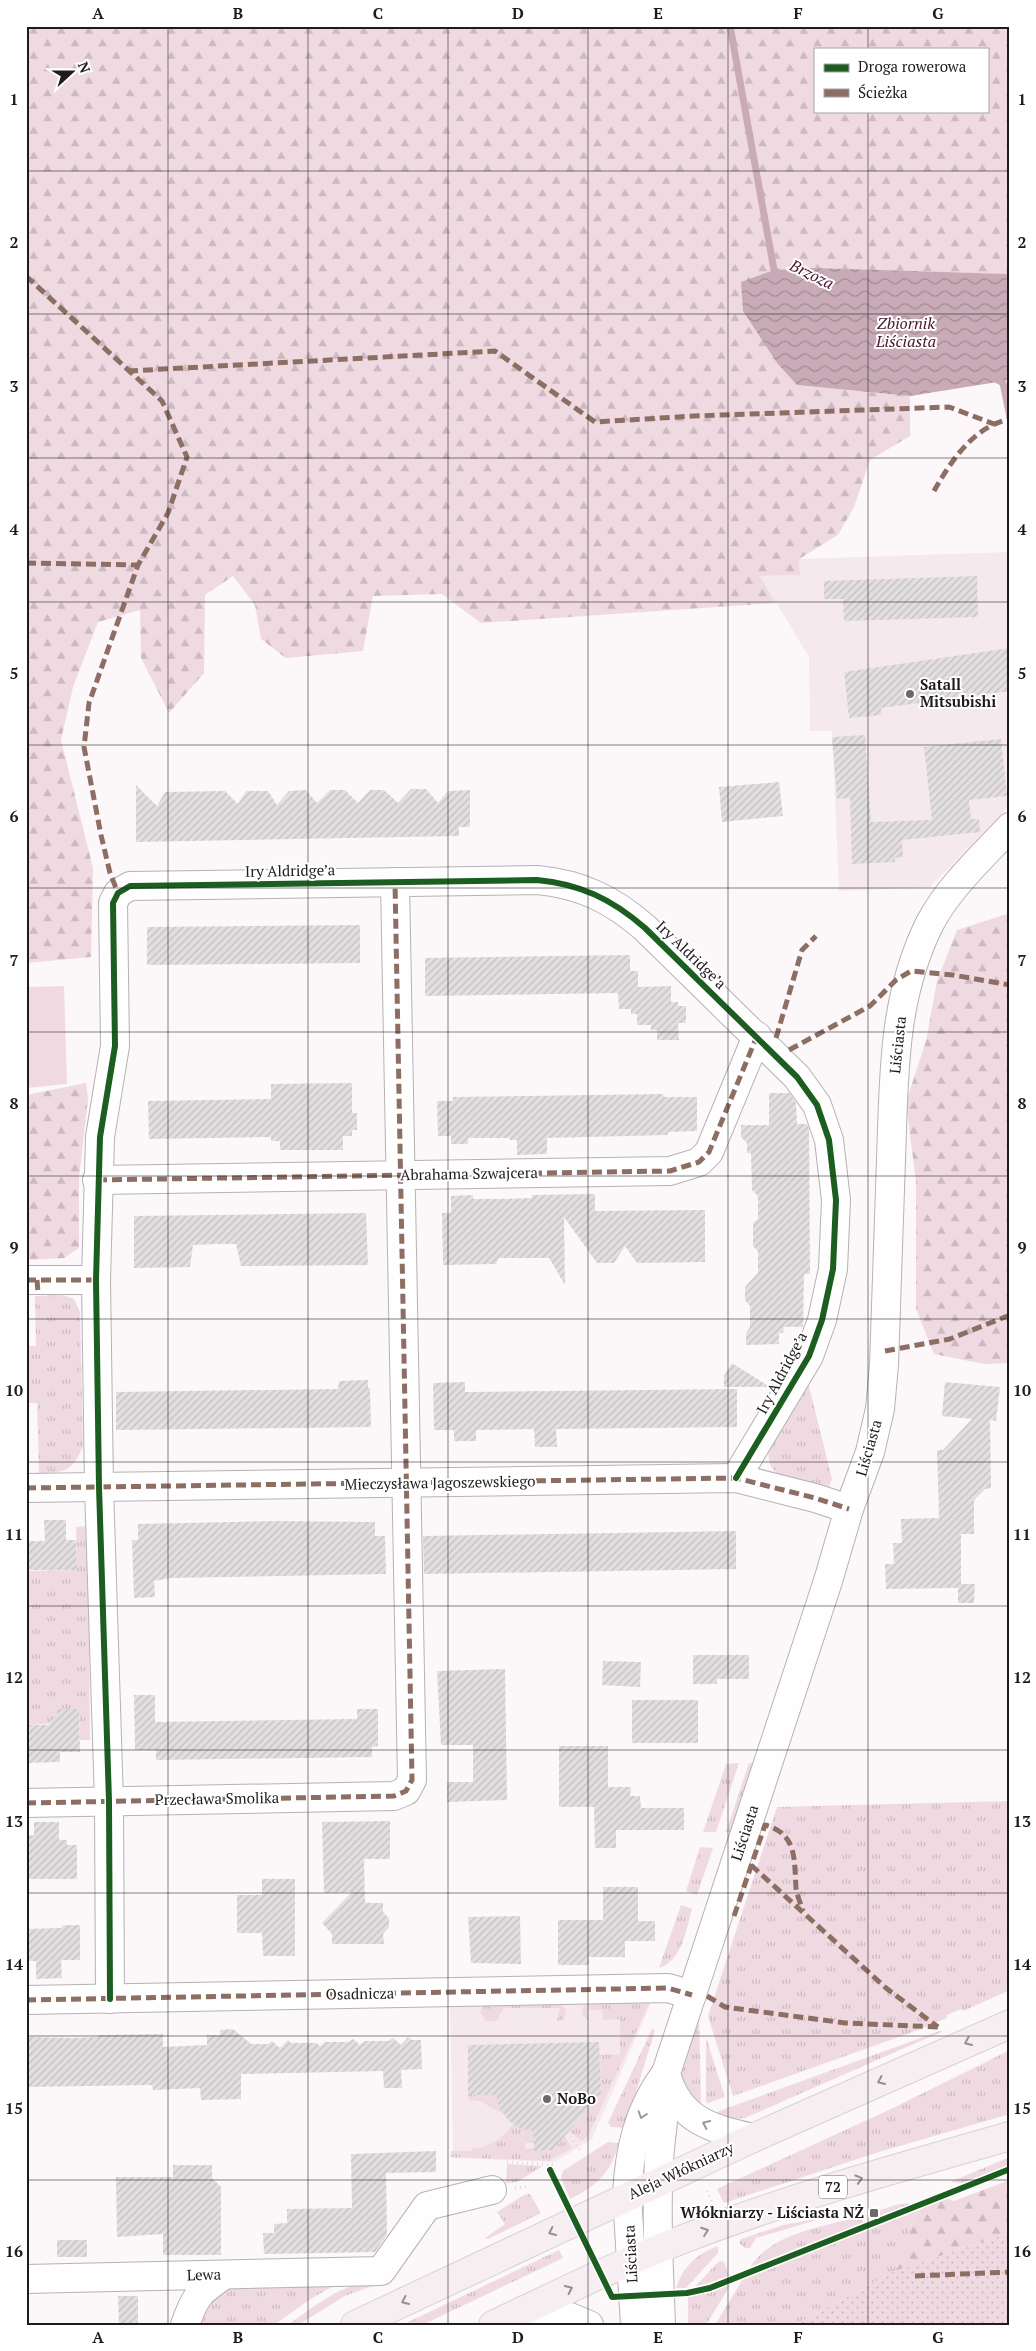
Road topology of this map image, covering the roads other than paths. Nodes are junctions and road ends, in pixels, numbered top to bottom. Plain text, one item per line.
1 (1010, 827) edge
2 (395, 882) junction
3 (757, 1036) junction
4 (400, 1175) junction
5 (97, 1180) junction
6 (26, 1280) edge
7 (96, 1280) junction
8 (736, 1478) junction
9 (406, 1484) junction
10 (99, 1487) junction
11 (26, 1488) edge
12 (849, 1509) junction
13 (109, 1801) junction
14 (26, 1803) edge
15 (692, 1995) junction
16 (110, 1999) junction
17 (26, 2000) edge
18 (1010, 2024) edge
19 (666, 2073) junction
20 (1010, 2136) edge
21 (753, 2138) junction
22 (659, 2182) junction
23 (492, 2190) dead end
24 (627, 2196) junction
25 (659, 2248) junction
26 (631, 2260) junction
27 (224, 2275) junction
28 (173, 2276) junction
29 (26, 2279) edge
30 (524, 2310) junction
31 (185, 2325) edge
32 (355, 2325) edge
33 (493, 2325) edge
34 (589, 2325) edge
35 (635, 2325) edge
36 (661, 2325) edge

1 - 12 street, Liściasta
2 - 3 street, Iry Aldridge’a
2 - 4 street
2 - 5 street, Iry Aldridge’a
3 - 4 street, Abrahama Szwajcera
3 - 8 street, Iry Aldridge’a
4 - 5 street, Abrahama Szwajcera
4 - 9 street
5 - 7 street
6 - 7 street
7 - 10 street
8 - 9 street, Mieczysława Jagoszewskiego
8 - 12 street, Mieczysława Jagoszewskiego
9 - 10 street, Mieczysława Jagoszewskiego
9 - 13 street, Przecława Smolika
10 - 11 street, Mieczysława Jagoszewskiego
10 - 13 street
12 - 15 street, Liściasta
13 - 14 street, Przecława Smolika
13 - 16 street
15 - 16 street, Osadnicza
15 - 19 street, Liściasta
16 - 17 street, Osadnicza
18 -> 21 main road, Aleja Włókniarzy
21 -> 19 street
19 - 22 street, Liściasta
19 -> 24 street, Liściasta
25 -> 20 main road, 72
21 - 22 main road, Aleja Włókniarzy
22 - 24 main road, Aleja Włókniarzy
22 - 25 street, Liściasta
23 - 27 street, Lewa
24 - 26 street, Liściasta
24 -> 32 main road, Aleja Włókniarzy
25 - 26 main road, 72
25 - 36 street, Liściasta
30 -> 26 main road, 72
26 - 35 street, Liściasta
27 - 28 street, Lewa
27 - 31 street
28 - 29 street, Lewa
28 - 31 street
30 - 33 main road, 72
30 - 34 street

